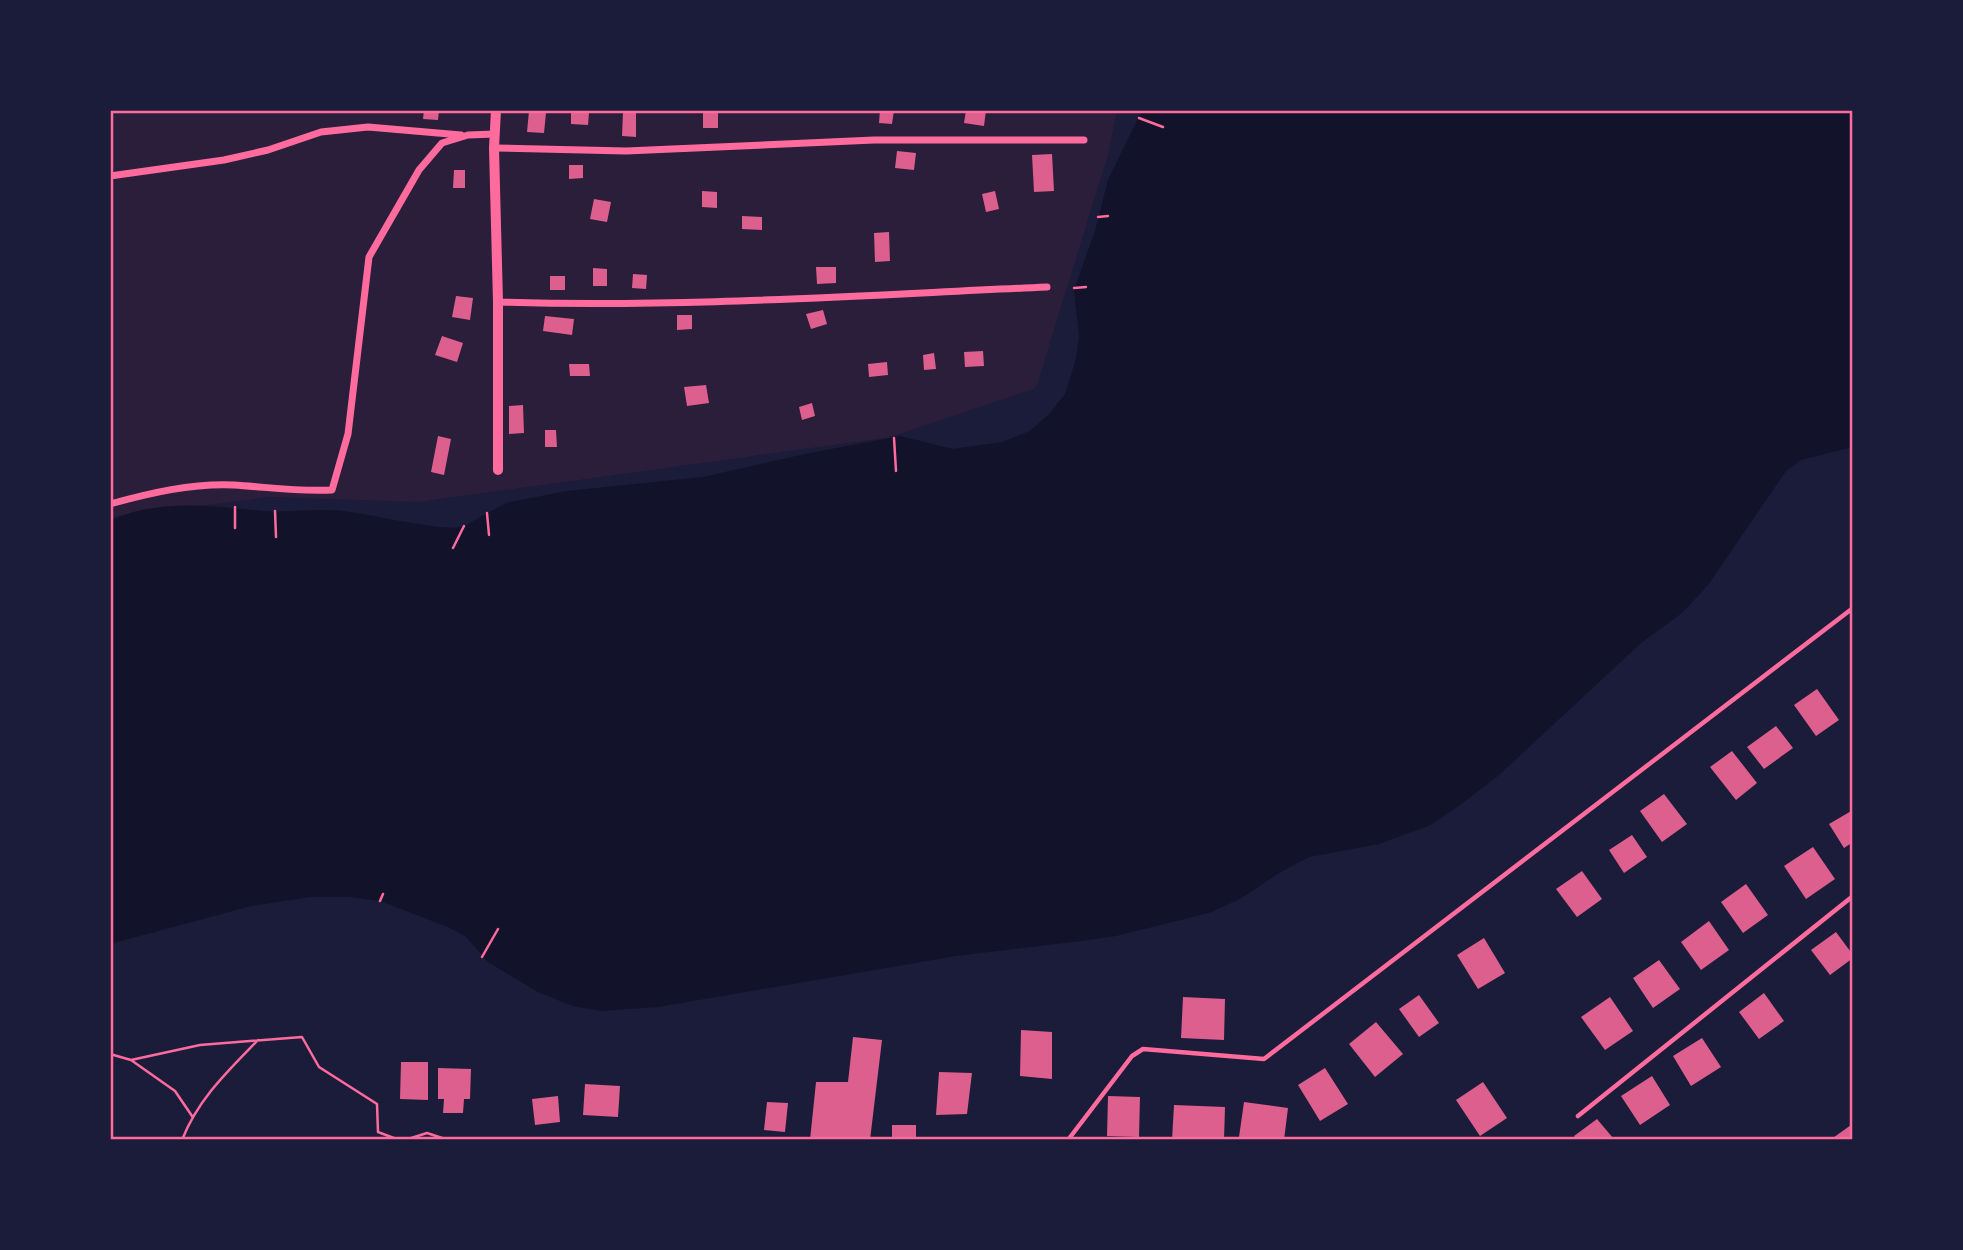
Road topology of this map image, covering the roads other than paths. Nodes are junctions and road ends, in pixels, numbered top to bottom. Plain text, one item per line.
1 (496, 110) edge
2 (495, 134) junction
3 (468, 135) junction
4 (1084, 140) dead end
5 (494, 148) junction
6 (110, 176) edge
7 (1047, 287) dead end
8 (498, 302) junction
9 (499, 470) dead end
10 (110, 504) edge
11 (1853, 608) edge
12 (1853, 896) edge
13 (1578, 1116) dead end
14 (1068, 1140) edge

1 - 2 street
2 - 3 street
2 - 5 street
3 - 6 street
3 - 10 street
4 - 5 street
5 - 8 street
7 - 8 street
8 - 9 street
11 - 14 lane
12 - 13 lane

